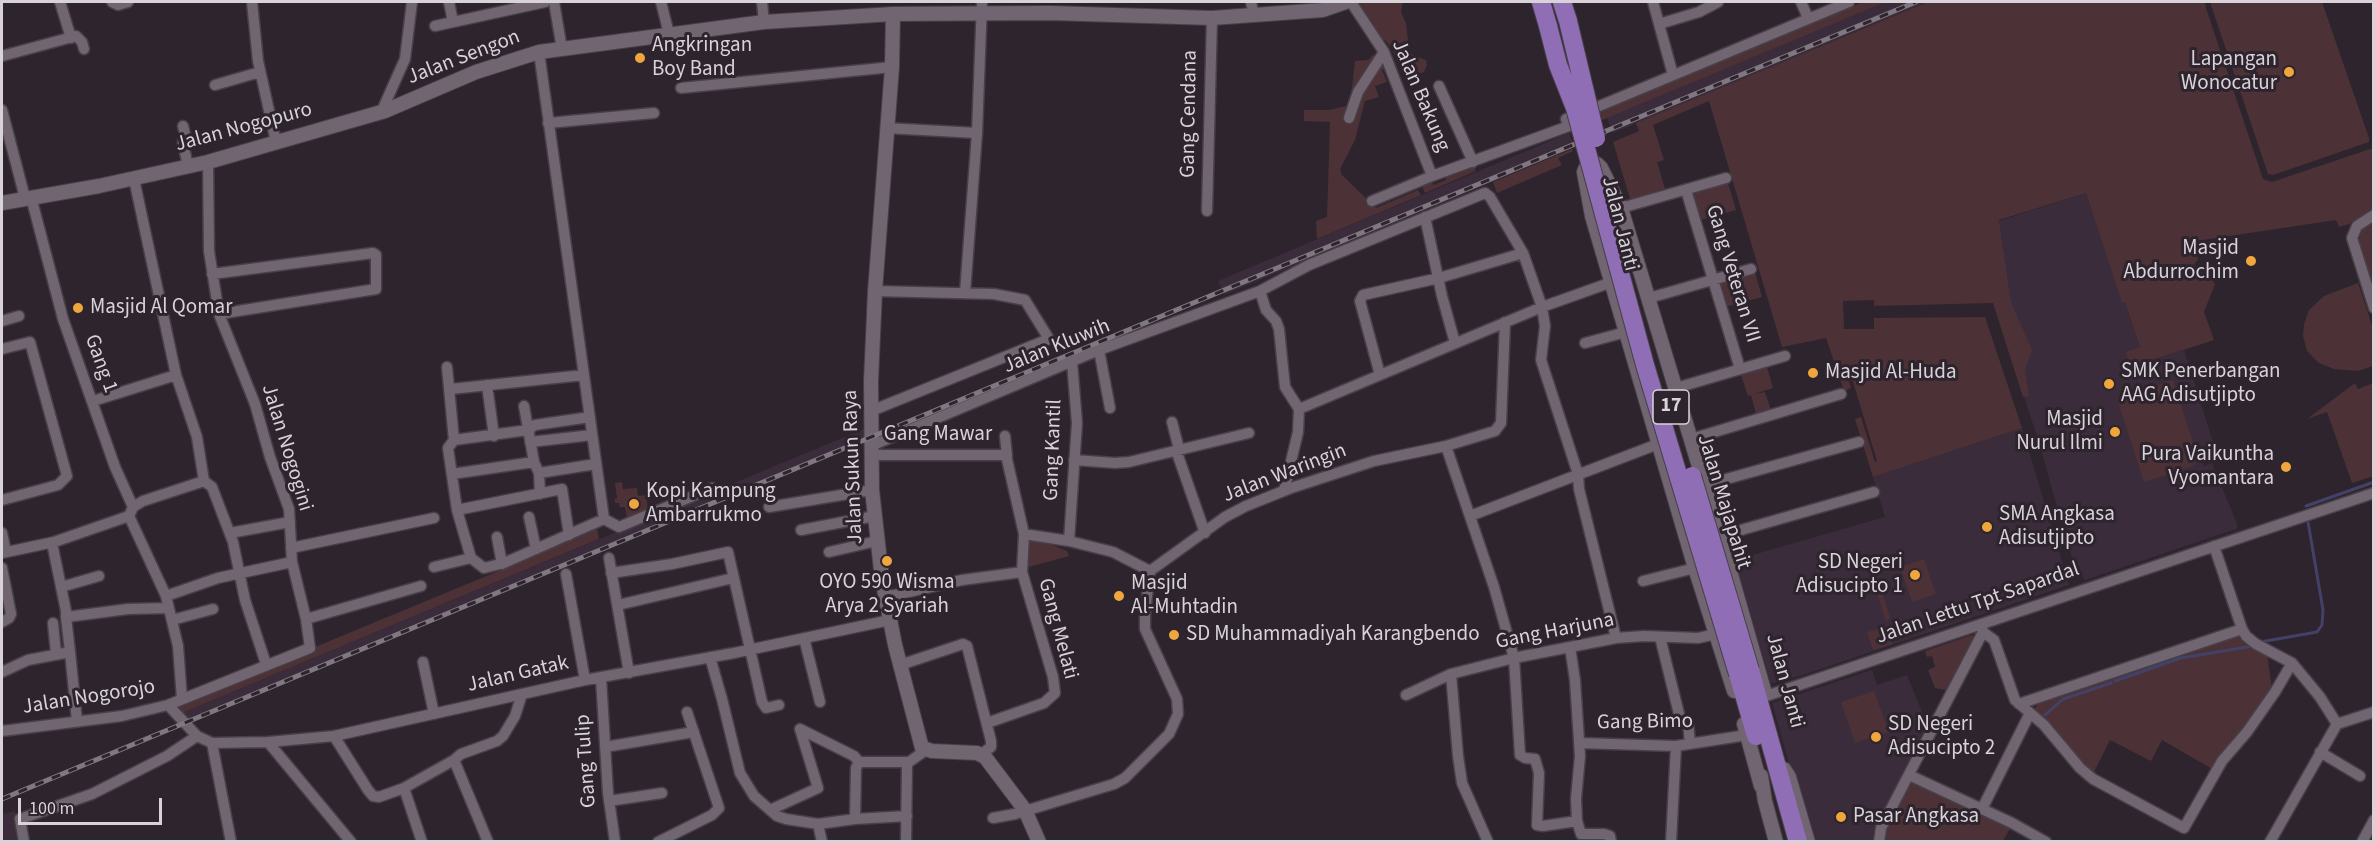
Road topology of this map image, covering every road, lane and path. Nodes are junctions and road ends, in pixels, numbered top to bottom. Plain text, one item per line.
1 (60, 2) edge
2 (112, 2) edge
3 (128, 2) edge
4 (252, 2) edge
5 (412, 2) edge
6 (449, 2) edge
7 (545, 2) edge
8 (554, 2) edge
9 (661, 2) edge
10 (762, 2) edge
11 (1346, 2) edge
12 (1351, 2) edge
13 (1534, 2) edge
14 (1541, 2) edge
15 (1552, 2) edge
16 (1562, 2) edge
17 (1569, 2) edge
18 (1653, 2) edge
19 (1718, 2) edge
20 (1801, 2) edge
21 (1849, 2) edge
22 (524, 4) edge
23 (1322, 6) edge
24 (495, 7) edge
25 (981, 8) edge
26 (1252, 8) edge
27 (893, 14) junction
28 (1212, 18) junction
29 (1808, 18) junction
30 (453, 22) junction
31 (764, 22) junction
32 (1659, 24) junction
33 (435, 26) dead end
34 (669, 34) junction
35 (1578, 34) junction
36 (71, 38) junction
37 (1545, 43) junction
38 (84, 49) dead end
39 (562, 49) junction
40 (538, 52) junction
41 (1384, 52) junction
42 (2, 56) edge
43 (892, 67) junction
44 (260, 72) junction
45 (1673, 75) junction
46 (215, 85) dead end
47 (1439, 86) dead end
48 (681, 88) dead end
49 (2, 110) edge
50 (1584, 110) junction
51 (385, 111) junction
52 (654, 113) dead end
53 (1349, 117) dead end
54 (548, 123) junction
55 (183, 126) dead end
56 (886, 128) junction
57 (977, 133) junction
58 (276, 141) junction
59 (208, 162) junction
60 (1473, 162) junction
61 (188, 166) junction
62 (1432, 176) junction
63 (134, 178) junction
64 (1726, 178) dead end
65 (1686, 189) junction
66 (28, 198) junction
67 (1372, 201) dead end
68 (2, 203) edge
69 (1622, 208) junction
70 (1207, 211) dead end
71 (2373, 215) edge
72 (1592, 216) junction
73 (1425, 217) junction
74 (1523, 253) junction
75 (1751, 269) dead end
76 (212, 274) junction
77 (1439, 278) junction
78 (1714, 280) junction
79 (1612, 282) junction
80 (875, 291) junction
81 (1260, 291) junction
82 (965, 293) junction
83 (1649, 298) junction
84 (1542, 307) junction
85 (2373, 308) edge
86 (219, 314) junction
87 (19, 316) dead end
88 (2, 321) edge
89 (1505, 322) junction
90 (1626, 332) junction
91 (1455, 343) junction
92 (1585, 343) dead end
93 (2, 349) edge
94 (1099, 350) junction
95 (1785, 356) dead end
96 (1072, 362) junction
97 (447, 367) dead end
98 (1740, 369) junction
99 (176, 375) junction
100 (584, 375) junction
101 (1380, 375) junction
102 (1675, 384) junction
103 (487, 385) junction
104 (451, 389) junction
105 (1642, 389) junction
106 (1841, 394) dead end
107 (93, 401) junction
108 (524, 406) dead end
109 (1110, 408) dead end
110 (1299, 409) junction
111 (871, 411) junction
112 (590, 417) junction
113 (1172, 423) dead end
114 (1249, 433) dead end
115 (592, 435) junction
116 (494, 436) junction
117 (529, 436) junction
118 (1005, 436) dead end
119 (1691, 438) junction
120 (454, 440) junction
121 (1859, 442) dead end
122 (1658, 444) junction
123 (1446, 446) junction
124 (1178, 449) junction
125 (871, 451) junction
126 (1006, 456) junction
127 (1074, 460) junction
128 (534, 462) junction
129 (596, 464) junction
130 (539, 473) junction
131 (452, 474) junction
132 (1578, 474) junction
133 (204, 481) junction
134 (1705, 485) junction
135 (712, 488) dead end
136 (872, 490) junction
137 (1284, 491) junction
138 (1874, 492) dead end
139 (2373, 492) edge
140 (540, 494) junction
141 (2, 500) edge
142 (769, 507) dead end
143 (457, 510) junction
144 (131, 512) junction
145 (875, 516) junction
146 (1470, 516) junction
147 (434, 518) dead end
148 (529, 518) dead end
149 (604, 519) junction
150 (290, 522) junction
151 (801, 530) dead end
152 (2, 533) edge
153 (230, 533) junction
154 (1205, 533) junction
155 (1024, 534) junction
156 (569, 535) junction
157 (1720, 536) junction
158 (497, 537) dead end
159 (877, 541) junction
160 (1069, 541) junction
161 (52, 543) junction
162 (2214, 546) junction
163 (291, 548) junction
164 (536, 549) junction
165 (829, 552) dead end
166 (4, 553) edge
167 (471, 558) junction
168 (609, 558) dead end
169 (292, 562) junction
170 (502, 564) junction
171 (434, 567) dead end
172 (2, 568) edge
173 (1695, 568) junction
174 (1150, 571) junction
175 (240, 572) junction
176 (1022, 572) junction
177 (611, 573) junction
178 (567, 574) dead end
179 (99, 576) dead end
180 (729, 579) dead end
181 (1643, 581) dead end
182 (421, 586) dead end
183 (62, 587) junction
184 (166, 596) junction
185 (886, 597) junction
186 (618, 605) junction
187 (169, 608) junction
188 (213, 609) dead end
189 (68, 617) junction
190 (172, 620) junction
191 (306, 620) junction
192 (890, 620) junction
193 (2, 622) edge
194 (53, 623) dead end
195 (1982, 628) junction
196 (2242, 629) junction
197 (1716, 634) junction
198 (1660, 637) junction
199 (804, 638) junction
200 (1616, 638) junction
201 (1570, 647) junction
202 (751, 649) junction
203 (70, 652) junction
204 (56, 653) junction
205 (710, 657) junction
206 (1514, 658) junction
207 (423, 662) dead end
208 (2292, 663) junction
209 (266, 664) junction
210 (900, 665) junction
211 (2, 672) edge
212 (1744, 672) junction
213 (629, 674) junction
214 (1450, 674) junction
215 (601, 678) junction
216 (585, 680) junction
217 (522, 694) junction
218 (1406, 695) dead end
219 (1766, 696) junction
220 (182, 699) junction
221 (819, 702) dead end
222 (2019, 704) junction
223 (168, 705) junction
224 (779, 705) dead end
225 (687, 711) dead end
226 (2373, 712) edge
227 (2030, 713) junction
228 (434, 714) junction
229 (77, 721) junction
230 (987, 723) junction
231 (2337, 724) junction
232 (2, 731) edge
233 (694, 732) junction
234 (1747, 735) junction
235 (197, 736) junction
236 (334, 736) junction
237 (268, 742) junction
238 (212, 743) junction
239 (1579, 743) junction
240 (1690, 744) junction
241 (1676, 746) junction
242 (605, 747) junction
243 (926, 750) junction
244 (1766, 751) junction
245 (2320, 752) junction
246 (980, 755) junction
247 (454, 760) junction
248 (859, 762) junction
249 (909, 762) junction
250 (1909, 775) junction
251 (2360, 776) dead end
252 (1789, 777) junction
253 (1761, 786) junction
254 (404, 788) junction
255 (662, 793) dead end
256 (609, 801) junction
257 (1982, 809) junction
258 (770, 810) junction
259 (1025, 810) junction
260 (907, 816) junction
261 (993, 818) dead end
262 (855, 819) junction
263 (2373, 820) edge
264 (1577, 821) junction
265 (818, 824) junction
266 (680, 836) edge
267 (24, 842) edge
268 (231, 842) edge
269 (351, 842) edge
270 (422, 842) edge
271 (488, 842) edge
272 (615, 842) edge
273 (658, 842) edge
274 (822, 842) edge
275 (906, 842) edge
276 (1039, 842) edge
277 (1488, 842) edge
278 (1611, 842) edge
279 (1671, 842) edge
280 (1776, 842) edge
281 (1786, 842) edge
282 (1798, 842) edge
283 (1808, 842) edge
284 (1879, 842) edge
285 (2046, 842) edge
286 (2270, 842) edge
287 (2362, 842) edge

1 - 36 street
2 - 3 street
4 - 44 street
5 - 51 street
6 - 30 street
7 - 22 street
8 - 39 street
9 - 34 street
10 - 31 street
11 - 23 street, Jalan Sengon
12 - 41 street, Jalan Bakung
13 - 37 street
14 - 50 highway, Jalan Majapahit / 17, bridge
15 - 50 highway, Jalan Majapahit / 17, bridge
16 - 212 highway, Jalan Majapahit / 17, bridge
17 - 35 street
18 - 32 street
19 - 32 street
20 - 29 street
21 - 29 street
22 - 24 street
23 - 26 street, Jalan Sengon
24 - 30 street
25 - 27 street, Jalan Sengon
25 - 28 street, Jalan Sengon
25 - 57 street
26 - 28 street, Jalan Sengon
27 - 31 street, Jalan Sengon
27 - 43 street, Jalan Sukun Raya
28 - 70 street, Gang Cendana
29 - 45 street
30 - 33 street
31 - 34 street, Jalan Sengon
32 - 45 street
34 - 39 street, Jalan Sengon
35 - 37 street
35 - 50 street
36 - 38 street
36 - 42 street
37 - 50 street
39 - 40 street, Jalan Sengon
40 - 51 street, Jalan Sengon
40 - 54 street
41 - 53 street
41 - 62 street, Jalan Bakung
43 - 48 street
43 - 56 street, Jalan Sukun Raya
44 - 46 street
44 - 58 street
45 - 50 street
47 - 60 street
49 - 66 street, Gang 1
50 - 60 street
50 - 212 highway, Jalan Majapahit / 17, bridge
51 - 58 street, Jalan Nogopuro
52 - 54 street
54 - 100 street
55 - 61 street
56 - 57 street
56 - 80 street, Jalan Sukun Raya
57 - 82 street
58 - 59 street, Jalan Nogopuro
59 - 61 street, Jalan Nogopuro
59 - 76 street, Jalan Nogogini
60 - 62 street
61 - 63 street, Jalan Nogopuro
62 - 67 street
63 - 66 street, Jalan Nogopuro
63 - 99 street
64 - 65 street
65 - 69 street
65 - 78 street, Gang Veteran VII
66 - 68 street, Jalan Nogopuro
66 - 107 street, Gang 1
69 - 72 street
69 - 72 street, Jalan Janti
69 - 83 street, Jalan Janti
71 - 85 street
72 - 79 street, Jalan Janti
73 - 74 street
73 - 77 street
73 - 81 street, Jalan Kluwih
74 - 77 street
74 - 84 street
75 - 78 street
76 - 86 street, Jalan Nogogini
76 - 86 street
77 - 91 street
77 - 101 street
78 - 83 street
78 - 98 street, Gang Veteran VII
79 - 84 street
79 - 90 street, Jalan Janti
80 - 82 street
80 - 111 street, Jalan Sukun Raya
81 - 94 street, Jalan Kluwih
81 - 110 street
82 - 111 street
83 - 102 street, Jalan Janti
84 - 89 street
84 - 132 street
86 - 150 street, Jalan Nogogini
87 - 88 street
89 - 91 street
89 - 123 street, Jalan Waringin
90 - 92 street
90 - 105 street, Jalan Janti
91 - 101 street
93 - 141 street
94 - 96 street, Jalan Kluwih
94 - 109 street
95 - 98 street
96 - 125 street, Jalan Kluwih
96 - 127 street, Gang Kantil
97 - 104 street
98 - 102 street
99 - 107 street
99 - 133 street
100 - 103 street
100 - 112 street
101 - 110 street
102 - 105 street
102 - 119 street, Jalan Janti
103 - 104 street
103 - 116 street
104 - 120 street
105 - 122 street, Jalan Janti
106 - 119 street
107 - 144 street, Gang 1
108 - 117 street
110 - 137 street
111 - 125 street, Jalan Sukun Raya
112 - 115 street
112 - 117 street
113 - 124 street
114 - 124 street
115 - 117 street
115 - 129 street
116 - 117 street
116 - 120 street
117 - 128 street
118 - 126 street
119 - 134 street, Jalan Janti
120 - 131 street
121 - 134 street
122 - 132 street
122 - 173 street, Jalan Janti
123 - 137 street, Jalan Waringin
123 - 146 street
124 - 127 street
124 - 154 street
125 - 126 street, Gang Mawar
125 - 136 street, Jalan Sukun Raya
126 - 155 street
127 - 160 street, Gang Kantil
128 - 130 street
128 - 131 street
129 - 130 street
129 - 149 street
130 - 140 street
131 - 143 street
132 - 146 street
132 - 200 street
133 - 144 street
133 - 153 street
134 - 157 street, Jalan Janti
135 - 149 street
136 - 142 street
136 - 145 street, Jalan Sukun Raya
137 - 154 street, Jalan Waringin
138 - 157 street
139 - 162 street, Jalan Lettu Tpt Sapardal
140 - 143 street
140 - 156 street
143 - 167 street
144 - 161 street
144 - 184 street, Gang 1
145 - 151 street
145 - 159 street, Jalan Sukun Raya
146 - 206 street
147 - 163 street
148 - 164 street
149 - 156 street
150 - 153 street
150 - 163 street, Jalan Nogogini
152 - 166 street
153 - 175 street
154 - 174 street, Jalan Waringin
155 - 160 street
155 - 176 street
156 - 164 street
157 - 219 street, Jalan Janti
158 - 170 street
159 - 165 street
159 - 185 street, Jalan Sukun Raya
160 - 174 street
161 - 166 street
161 - 183 street
162 - 195 street, Jalan Lettu Tpt Sapardal
162 - 196 street
163 - 169 street, Jalan Nogogini
164 - 170 street
167 - 170 street
167 - 171 street
168 - 177 street
169 - 175 street
169 - 191 street, Jalan Nogogini
172 - 193 street
173 - 181 street
173 - 197 street, Jalan Janti
174 - 259 street
175 - 184 street
175 - 209 street
176 - 185 street
176 - 230 street, Gang Melati
177 - 186 street
177 - 202 street
178 - 216 street
179 - 183 street
180 - 186 street
182 - 191 street
183 - 189 street
184 - 187 street, Gang 1
185 - 192 street, Jalan Sukun Raya
186 - 213 street
187 - 189 street
187 - 190 street, Gang 1
188 - 190 street
189 - 203 street
190 - 220 street, Gang 1
191 - 209 street, Jalan Nogogini
192 - 199 street, Jalan Gatak
192 - 210 street, Jalan Sukun Raya
194 - 204 street
195 - 219 street, Jalan Lettu Tpt Sapardal
195 - 222 street
195 - 250 street
196 - 208 street
196 - 222 street
197 - 198 street, Gang Harjuna
197 - 234 street, Jalan Janti
198 - 200 street, Gang Harjuna
198 - 240 street
199 - 202 street, Jalan Gatak
199 - 221 street
200 - 201 street, Gang Harjuna
201 - 206 street, Gang Harjuna
201 - 239 street
202 - 205 street, Jalan Gatak
202 - 224 street
203 - 204 street
203 - 229 street
204 - 211 street
205 - 213 street, Jalan Gatak
205 - 258 street
206 - 214 street, Gang Harjuna
206 - 264 street
207 - 228 street
208 - 227 street
208 - 231 street
209 - 220 street, Jalan Nogogini
210 - 230 street
210 - 243 street, Jalan Sukun Raya
212 - 244 highway, Jalan Majapahit / 17
213 - 215 street, Jalan Gatak
214 - 218 street, Gang Harjuna
214 - 277 street
215 - 216 street, Jalan Gatak
215 - 242 street, Gang Tulip
216 - 217 street, Jalan Gatak
217 - 228 street, Jalan Gatak
217 - 247 street
219 - 252 street, Jalan Janti
220 - 223 street, Jalan Nogorojo
222 - 227 street
223 - 229 street, Jalan Nogorojo
223 - 235 street, Jalan Gatak
225 - 233 street
226 - 231 street
227 - 257 street
228 - 236 street, Jalan Gatak
229 - 232 street, Jalan Nogorojo
230 - 246 street
231 - 245 street
233 - 242 street
233 - 266 street
234 - 240 street, Gang Bimo
234 - 253 street, Jalan Janti
235 - 238 street, Jalan Gatak
235 - 267 street
236 - 237 street, Jalan Gatak
236 - 254 street
237 - 238 street, Jalan Gatak
237 - 269 street
238 - 268 street
239 - 241 street, Gang Bimo
239 - 264 street
240 - 241 street, Gang Bimo
241 - 279 street
242 - 256 street, Gang Tulip
243 - 246 street
243 - 249 street
244 - 252 street
244 - 253 street
244 - 281 highway, Jalan Majapahit / 17
244 - 282 highway, Jalan Majapahit / 17
245 - 251 street
245 - 286 street
246 - 259 street
247 - 254 street
247 - 271 street
248 - 249 street
248 - 258 street
248 - 262 street
249 - 260 street
250 - 257 street
250 - 284 street
252 - 283 street
253 - 280 street
254 - 270 street
255 - 256 street
256 - 272 street, Gang Tulip
257 - 285 street
258 - 265 street
259 - 261 street
259 - 276 street
260 - 262 street
260 - 275 street
262 - 265 street
263 - 287 street
264 - 278 street
265 - 274 street
266 - 273 street

